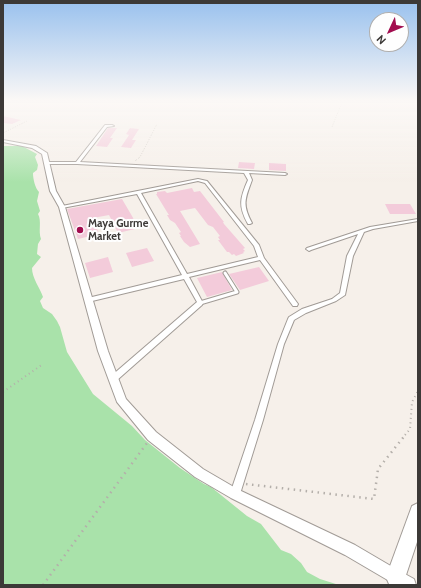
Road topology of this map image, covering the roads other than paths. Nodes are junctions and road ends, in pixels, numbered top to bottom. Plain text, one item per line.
1 (105, 127) edge
2 (3, 141) edge
3 (46, 163) junction
4 (77, 163) junction
5 (246, 172) junction
6 (285, 174) dead end
7 (138, 192) junction
8 (62, 207) junction
9 (418, 220) edge
10 (250, 222) dead end
11 (362, 232) junction
12 (309, 249) dead end
13 (261, 258) junction
14 (225, 273) dead end
15 (184, 276) junction
16 (88, 300) junction
17 (200, 303) junction
18 (295, 304) dead end
19 (114, 379) junction
20 (235, 494) junction
21 (418, 512) edge
22 (402, 581) edge

1 - 4 street
2 - 3 street
3 - 4 street
3 - 8 street
4 - 5 street
5 - 6 street
5 - 10 street
7 - 8 street
7 - 13 street
7 - 15 street
8 - 16 street
9 - 11 street
11 - 12 street
11 - 20 street
13 - 15 street
13 - 18 street
14 - 17 lane
15 - 16 street
15 - 17 street
16 - 19 street
17 - 19 street
19 - 20 street
20 - 22 street
21 - 22 highway

